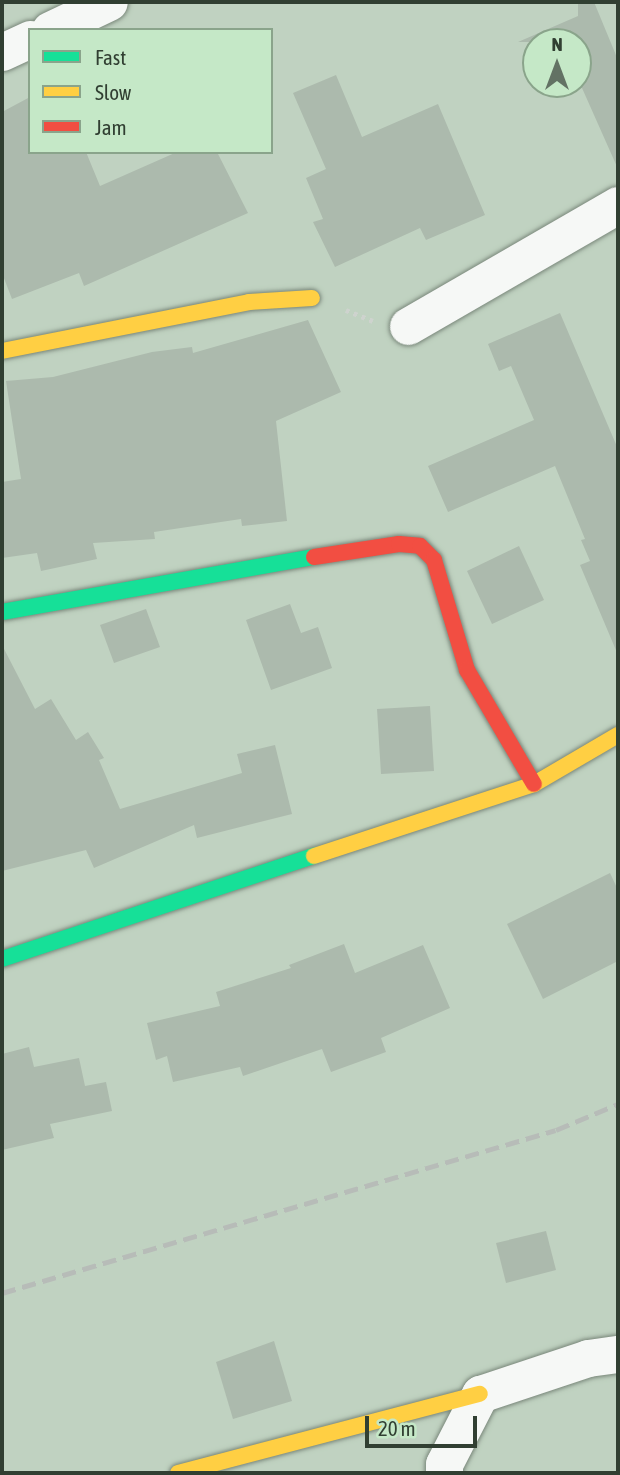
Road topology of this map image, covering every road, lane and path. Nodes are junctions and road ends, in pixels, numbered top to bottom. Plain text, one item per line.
1 (109, 2) edge
2 (54, 28) edge
3 (28, 40) edge
4 (2, 52) edge
5 (618, 205) edge
6 (312, 298) dead end
7 (341, 308) dead end
8 (408, 327) joint
9 (2, 351) edge
10 (2, 612) edge
11 (618, 735) edge
12 (534, 784) junction
13 (2, 959) edge
14 (618, 1354) edge
15 (480, 1394) junction
16 (178, 1473) edge
17 (444, 1473) edge

1 - 2 street
3 - 4 street
5 - 8 street
6 - 9 street
7 - 8 path
10 - 12 street
11 - 12 street
12 - 13 street
14 - 15 street
15 - 16 street
15 - 17 street

